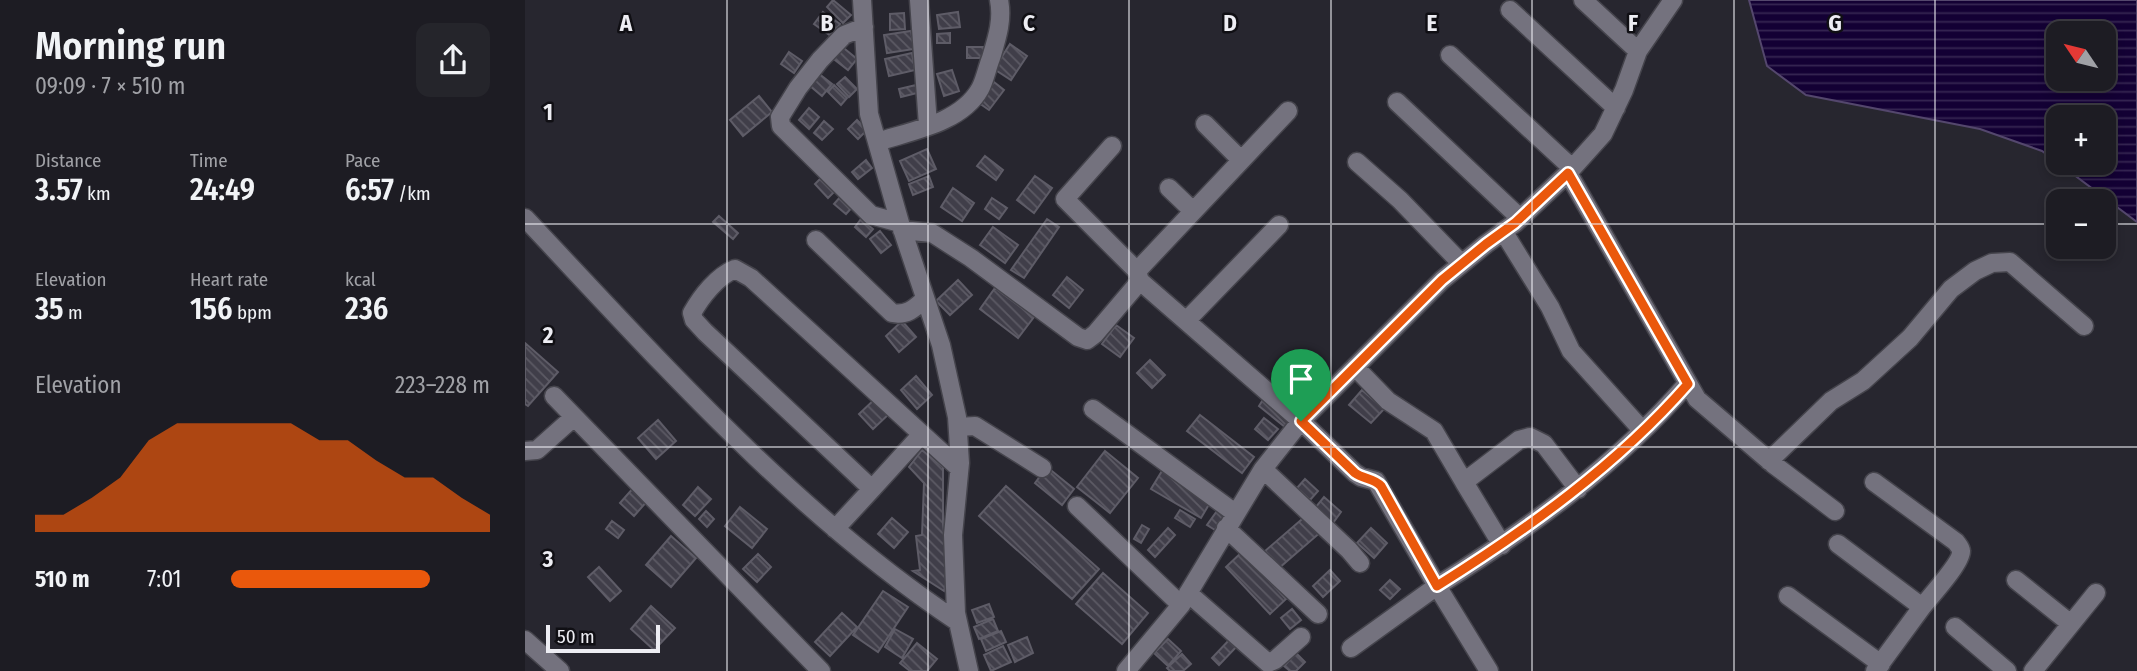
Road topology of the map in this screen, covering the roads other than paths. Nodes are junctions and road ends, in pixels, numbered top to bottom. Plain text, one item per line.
1 (862, 0) edge
2 (919, 0) edge
3 (1583, 0) edge
4 (1673, 0) edge
5 (1004, 2) edge
6 (1510, 10) dead end
7 (864, 27) junction
8 (1638, 51) junction
9 (1450, 55) dead end
10 (1397, 102) dead end
11 (1616, 108) junction
12 (1288, 111) dead end
13 (1205, 124) dead end
14 (928, 125) junction
15 (877, 142) junction
16 (1112, 146) dead end
17 (1241, 160) junction
18 (1357, 162) dead end
19 (1570, 170) junction
20 (1169, 188) dead end
21 (1193, 211) junction
22 (525, 218) edge
23 (1520, 218) junction
24 (1279, 225) dead end
25 (901, 227) junction
26 (1503, 231) junction
27 (816, 240) dead end
28 (1461, 263) junction
29 (1139, 276) junction
30 (925, 299) junction
31 (1186, 321) junction
32 (2084, 326) dead end
33 (1355, 367) junction
34 (1688, 384) junction
35 (554, 396) dead end
36 (1093, 409) dead end
37 (574, 416) junction
38 (1301, 421) junction
39 (958, 427) junction
40 (1642, 430) junction
41 (922, 434) junction
42 (525, 450) edge
43 (1769, 461) junction
44 (959, 468) junction
45 (1042, 468) dead end
46 (1263, 469) junction
47 (1464, 482) junction
48 (1874, 482) dead end
49 (871, 489) junction
50 (1578, 489) junction
51 (1077, 506) dead end
52 (1835, 511) dead end
53 (1231, 521) junction
54 (835, 529) junction
55 (1838, 544) dead end
56 (1502, 545) junction
57 (1360, 563) dead end
58 (2016, 580) dead end
59 (1437, 586) junction
60 (2097, 593) dead end
61 (1788, 596) dead end
62 (1184, 599) junction
63 (1922, 607) junction
64 (1318, 614) dead end
65 (958, 622) junction
66 (2071, 624) junction
67 (1955, 627) dead end
68 (1301, 637) dead end
69 (525, 640) edge
70 (1351, 648) dead end
71 (1878, 667) edge
72 (560, 671) edge
73 (821, 671) edge
74 (969, 671) edge
75 (1126, 671) edge
76 (1489, 671) edge
77 (2007, 671) edge
78 (2033, 671) edge

1 - 7 street
2 - 14 street
3 - 8 street
4 - 8 street
5 - 14 street
6 - 11 street
7 - 15 street
7 - 25 street
8 - 11 street
9 - 19 street
10 - 23 street
11 - 19 street
12 - 17 street
13 - 17 street
14 - 15 street
15 - 25 street
16 - 29 street
17 - 21 street
18 - 28 street
19 - 23 street
19 - 34 street
20 - 21 street
21 - 29 street
22 - 54 street
23 - 26 street
24 - 31 street
25 - 29 street
25 - 30 street
26 - 28 street
26 - 40 street
27 - 30 street
28 - 33 street
29 - 31 street
30 - 39 street
31 - 38 street
32 - 43 street
33 - 38 street
33 - 47 street
34 - 40 street
34 - 43 street
35 - 37 street
36 - 53 street
37 - 42 street
37 - 73 street
38 - 46 street
38 - 59 street
39 - 44 street
39 - 45 street
40 - 50 street
41 - 44 street
41 - 49 street
41 - 49 street
43 - 52 street
44 - 65 street
46 - 53 street
46 - 57 street
47 - 50 street
47 - 56 street
48 - 63 street
49 - 54 street
50 - 56 street
51 - 62 street
53 - 62 street
53 - 64 street
54 - 65 street
55 - 63 street
56 - 59 street
58 - 66 street
59 - 70 street
59 - 76 street
60 - 66 street
61 - 71 street
62 - 68 street
62 - 75 street
63 - 71 street
65 - 74 street
66 - 78 street
67 - 77 street
69 - 72 street

